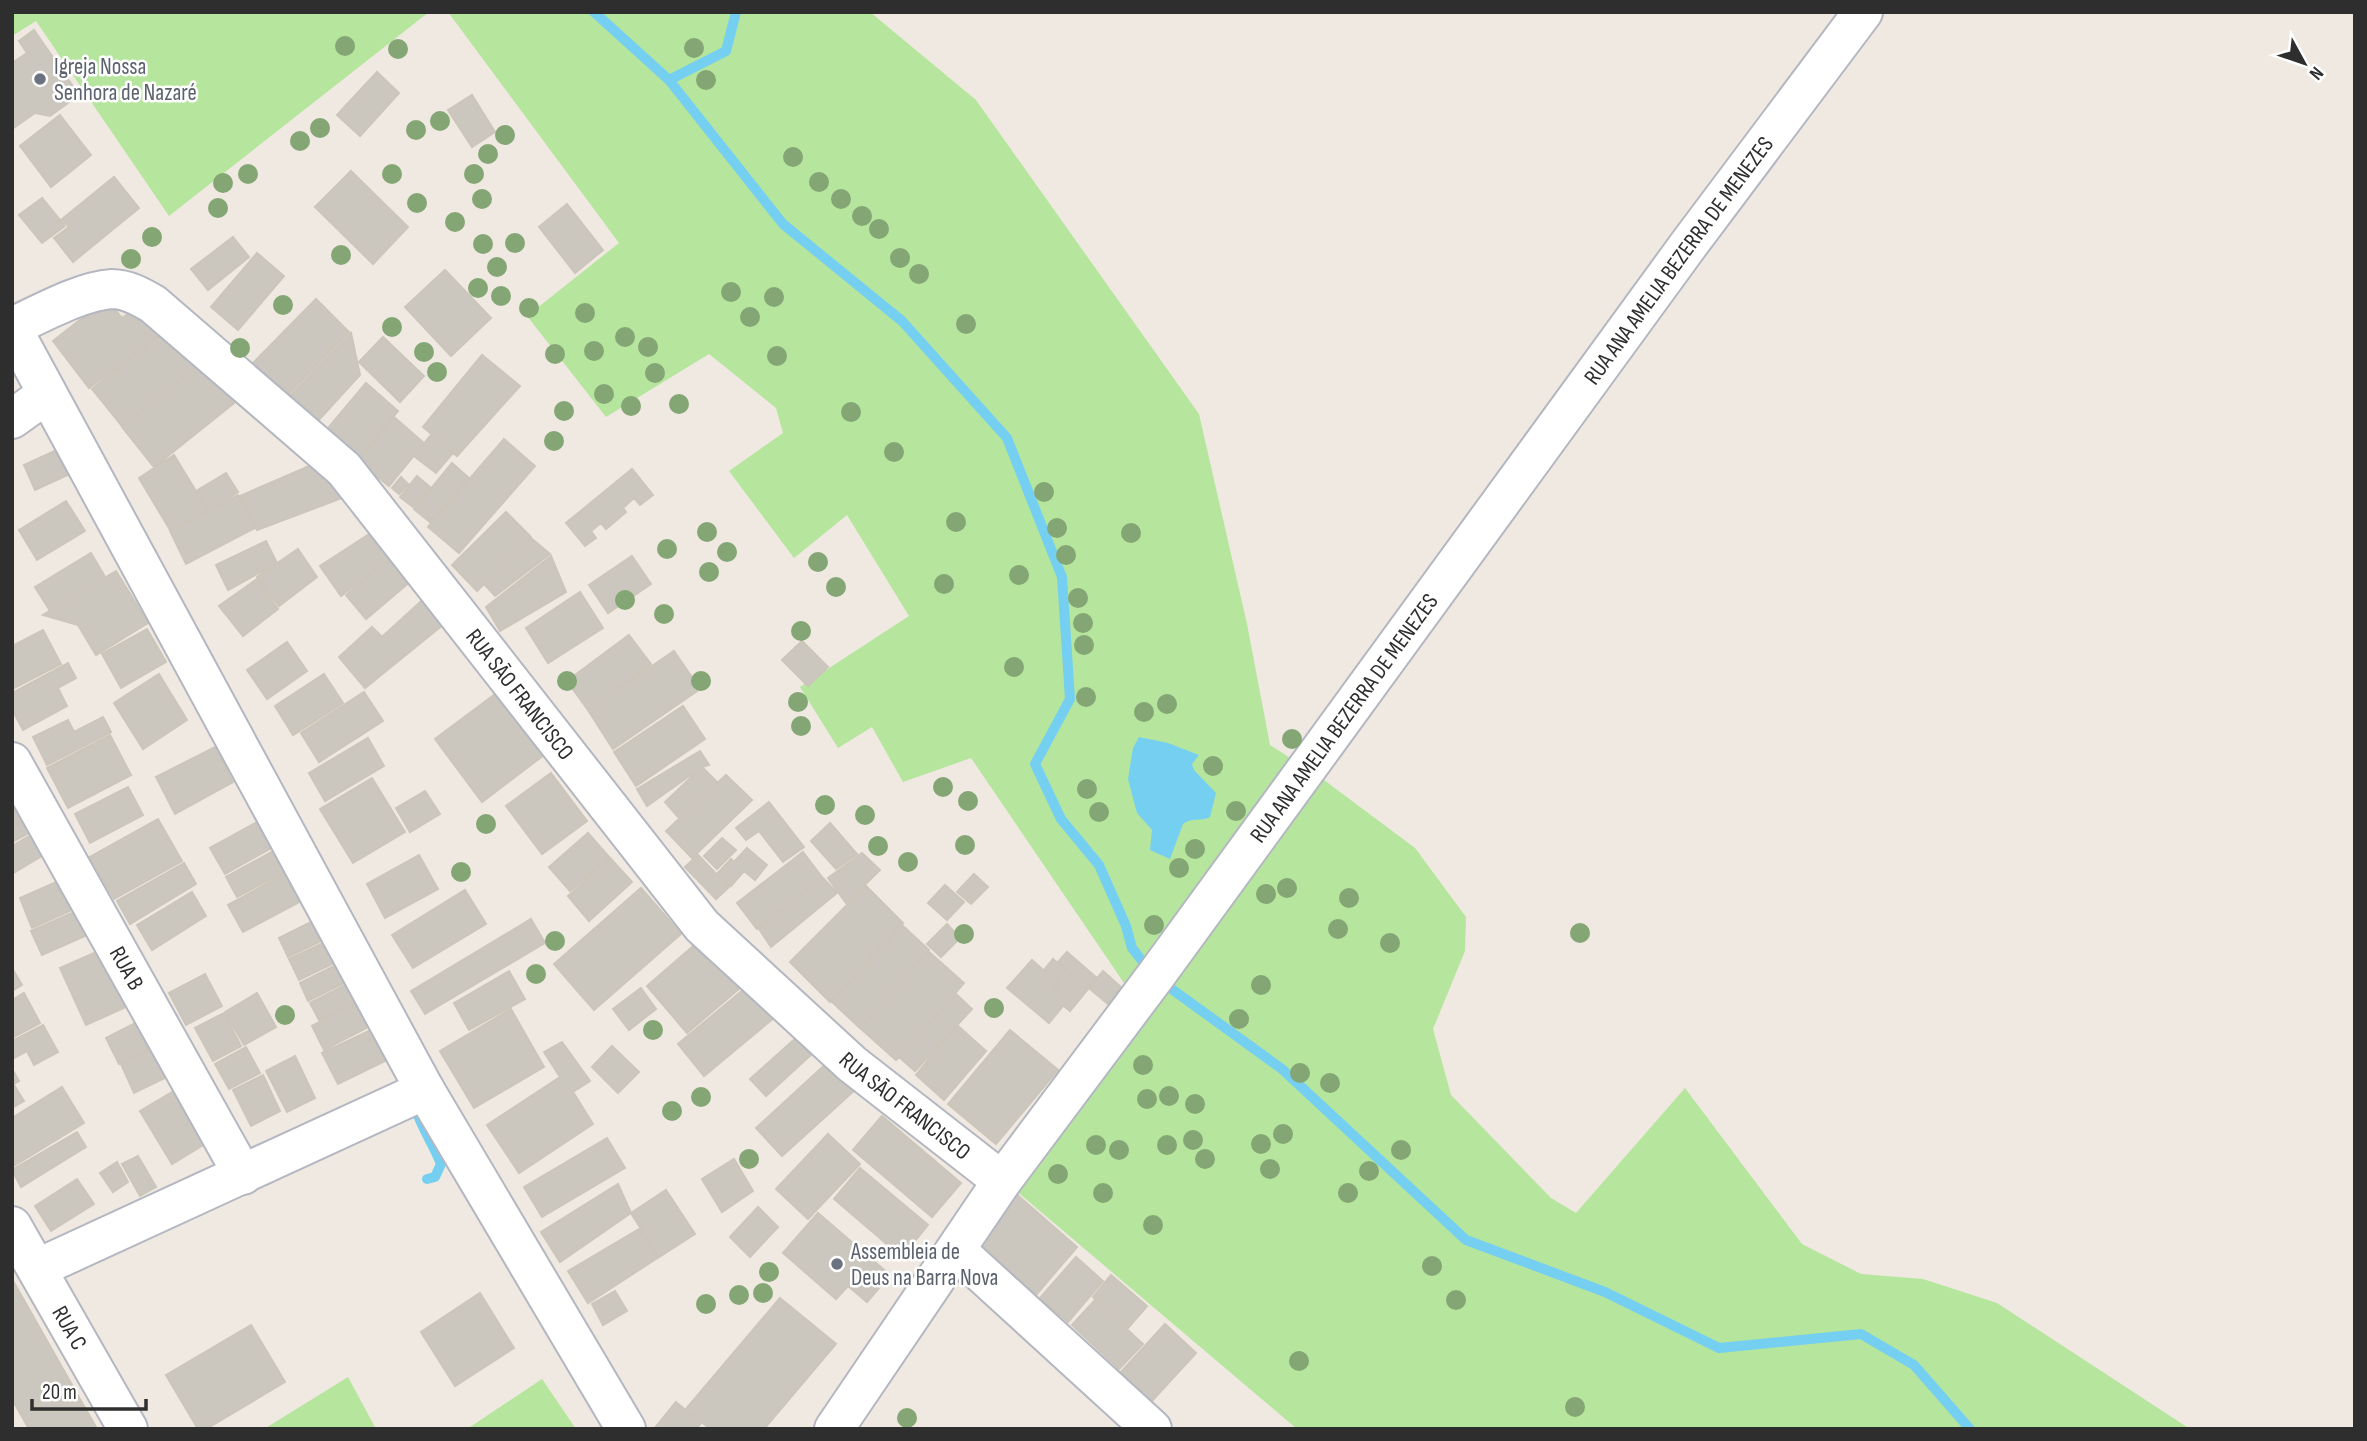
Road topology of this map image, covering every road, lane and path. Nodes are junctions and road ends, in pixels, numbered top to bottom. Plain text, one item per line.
1 (1863, 12) edge
2 (12, 328) edge
3 (47, 394) junction
4 (12, 419) edge
5 (12, 762) edge
6 (425, 1090) junction
7 (243, 1175) junction
8 (1002, 1181) junction
9 (12, 1226) edge
10 (956, 1250) junction
11 (38, 1268) junction
12 (128, 1429) edge
13 (626, 1429) edge
14 (834, 1429) edge
15 (1152, 1429) edge

1 - 8 street, RUA ANA AMELIA BEZERRA DE MENEZES
2 - 3 street
2 - 8 street, RUA SÃO FRANCISCO
3 - 4 street
3 - 6 street
5 - 7 street, RUA B
6 - 7 street
6 - 13 street
7 - 11 street
8 - 10 street, RUA ANA AMELIA BEZERRA DE MENEZES
9 - 11 street, RUA C
10 - 14 street, RUA ANA AMELIA BEZERRA DE MENEZES
10 - 15 street
11 - 12 street, RUA C

